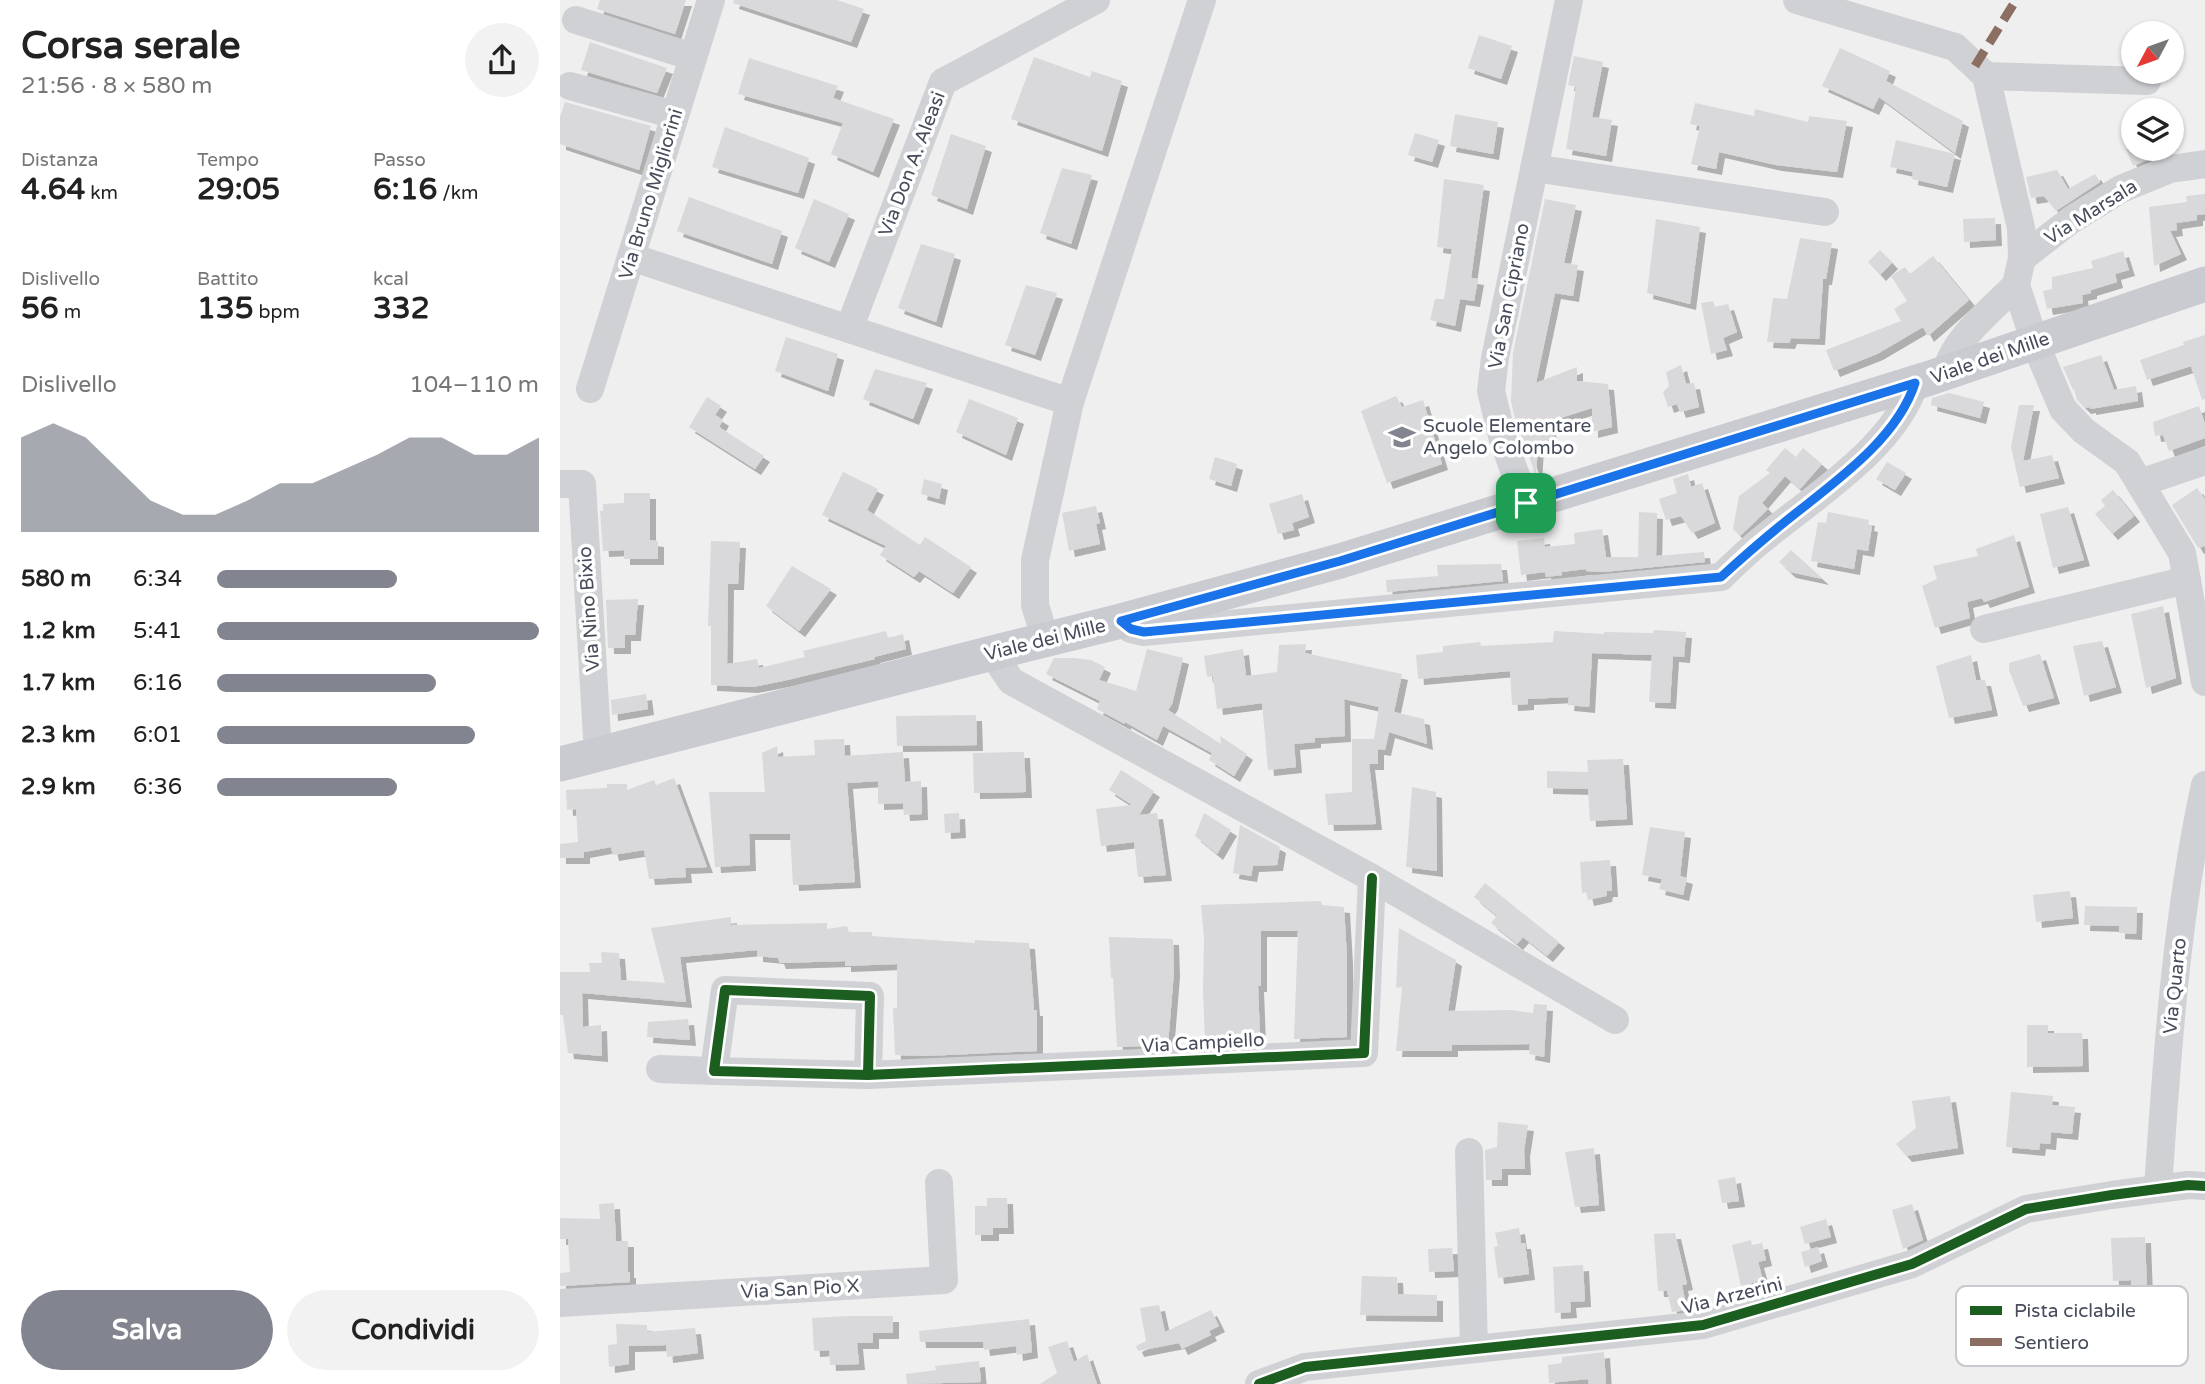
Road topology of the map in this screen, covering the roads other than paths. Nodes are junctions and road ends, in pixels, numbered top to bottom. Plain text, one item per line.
1 (711, 0) edge
2 (1096, 0) edge
3 (1202, 0) edge
4 (1569, 0) edge
5 (1797, 0) edge
6 (576, 20) dead end
7 (693, 57) junction
8 (1986, 76) junction
9 (2121, 81) edge
10 (570, 86) dead end
11 (675, 115) junction
12 (2205, 164) edge
13 (1534, 168) junction
14 (1825, 212) dead end
15 (631, 257) junction
16 (2019, 272) junction
17 (2205, 284) edge
18 (849, 329) junction
19 (2035, 343) junction
20 (1930, 378) junction
21 (590, 389) dead end
22 (1070, 402) junction
23 (2205, 461) edge
24 (2140, 483) junction
25 (560, 484) edge
26 (1526, 503) junction
27 (2187, 580) junction
28 (1121, 621) junction
29 (1984, 629) dead end
30 (1046, 641) junction
31 (992, 653) junction
32 (2205, 682) edge
33 (598, 754) junction
34 (560, 764) edge
35 (2205, 785) edge
36 (1372, 878) junction
37 (1615, 1020) dead end
38 (660, 1069) dead end
39 (713, 1071) junction
40 (868, 1075) junction
41 (1469, 1152) dead end
42 (939, 1183) dead end
43 (2205, 1185) edge
44 (2158, 1189) junction
45 (560, 1303) edge
46 (1474, 1349) junction
47 (1259, 1384) edge

1 - 7 street, Via Bruno Migliorini
2 - 18 street, Via Don A. Aleasi
3 - 22 street
4 - 13 street, Via San Cipriano
5 - 8 street
6 - 7 street
7 - 11 street, Via Bruno Migliorini
8 - 9 street
8 - 16 street
10 - 11 street
11 - 15 street, Via Bruno Migliorini
12 - 16 street, Via Marsala
13 - 14 street
13 - 26 street, Via San Cipriano
15 - 18 street
15 - 21 street, Via Bruno Migliorini
16 - 19 street
16 - 20 street, Via Marsala
17 - 19 main road, Viale dei Mille
18 - 22 street
19 - 20 main road, Viale dei Mille
19 - 24 street
20 - 26 main road, Viale dei Mille
20 - 28 street, Via Marsala
22 - 30 street
23 - 24 street
24 - 27 street
25 - 33 street, Via Nino Bixio
26 - 28 main road, Viale dei Mille
27 - 29 street
27 - 32 street
28 - 30 main road, Viale dei Mille
30 - 31 main road, Viale dei Mille
31 - 33 main road, Viale dei Mille
31 - 36 street
33 - 34 main road, Viale dei Mille
35 - 44 street, Via Quarto
36 - 37 street
36 - 40 street, Via Campiello
38 - 39 street, Via Campiello
39 - 40 street, Via Campiello
39 - 40 street
41 - 46 street
42 - 45 street, Via San Pio X
43 - 44 street, Via Arzerini
44 - 46 street, Via Arzerini
46 - 47 street, Via Arzerini

